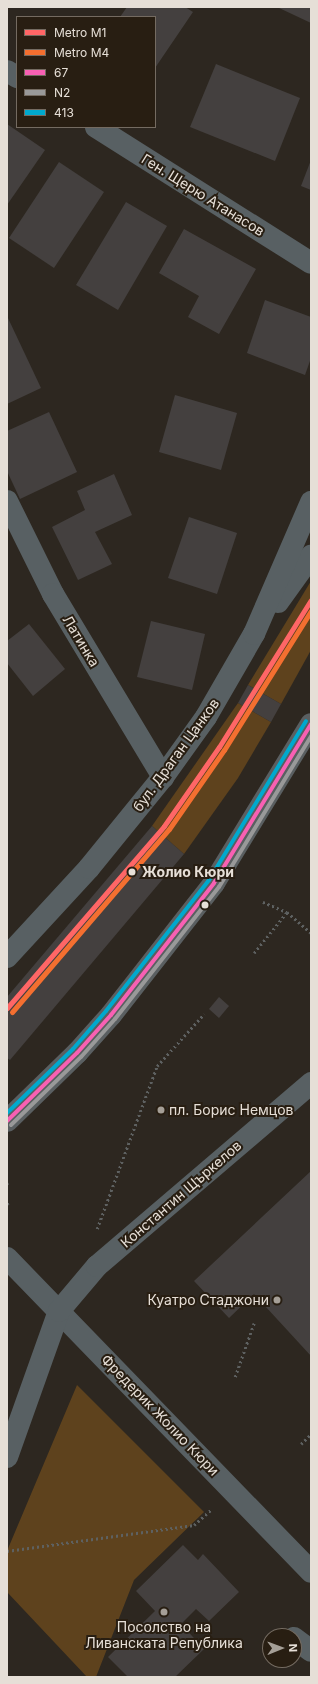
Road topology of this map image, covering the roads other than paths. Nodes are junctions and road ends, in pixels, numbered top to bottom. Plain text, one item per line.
1 (7, 71) edge
2 (16, 76) edge
3 (98, 128) edge
4 (311, 263) edge
5 (7, 501) edge
6 (311, 502) edge
7 (311, 556) edge
8 (253, 637) junction
9 (311, 724) edge
10 (163, 777) junction
11 (7, 958) edge
12 (311, 1084) edge
13 (7, 1121) edge
14 (8, 1260) edge
15 (59, 1311) junction
16 (7, 1457) edge
17 (311, 1572) edge
18 (302, 1644) edge
19 (311, 1651) edge

1 - 2 street
3 - 4 street, Ген. Щерю Атанасов
5 - 10 street, Латинка
6 - 8 street, бул. Драган Цанков
7 - 8 street
8 - 10 street, бул. Драган Цанков
9 - 13 main road
10 - 11 street, бул. Драган Цанков
12 - 15 street, Константин Щъркелов
14 - 15 street, Фредерик Жолио Кюри
15 - 16 street
15 - 17 street, Фредерик Жолио Кюри
18 - 19 street

